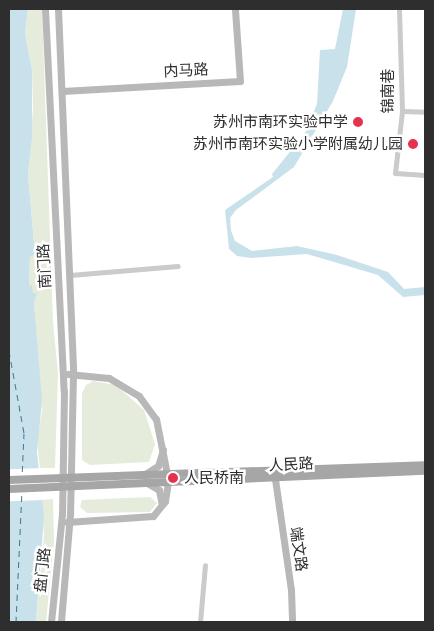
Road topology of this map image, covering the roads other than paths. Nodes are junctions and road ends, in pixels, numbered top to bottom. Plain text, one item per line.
1 (44, 9) edge
2 (58, 9) edge
3 (235, 9) edge
4 (399, 9) edge
5 (62, 90) junction
6 (402, 111) junction
7 (425, 112) edge
8 (425, 175) edge
9 (178, 266) dead end
10 (70, 275) junction
11 (63, 374) junction
12 (73, 374) junction
13 (163, 442) junction
14 (425, 465) edge
15 (425, 471) edge
16 (168, 474) junction
17 (144, 475) junction
18 (275, 479) junction
19 (9, 480) edge
20 (168, 482) junction
21 (146, 483) junction
22 (9, 489) edge
23 (160, 510) junction
24 (65, 522) junction
25 (205, 565) dead end
26 (51, 622) edge
27 (61, 622) edge
28 (200, 622) edge
29 (292, 622) edge

1 - 11 main road, 南门路
2 - 5 main road, 南门路
3 - 5 main road, 内马路
4 - 6 street, 锦南巷
5 - 10 main road, 南门路
6 - 7 street
6 - 8 street, 锦南巷
9 - 10 street
10 - 12 main road, 南门路
11 - 12 main road
11 - 24 main road, 南门路
12 - 13 main road
12 - 24 main road, 南门路
13 - 16 main road
13 - 17 main road
14 - 16 main road, 人民路
15 - 18 main road, 人民路
16 - 17 main road, 人民路
17 - 19 main road, 人民路, bridge
18 - 20 main road, 人民路
18 - 29 main road, 端文路
20 - 21 main road, 人民路
20 - 23 main road
21 - 22 main road, 人民路, bridge
21 - 23 main road
23 - 24 main road
24 - 26 main road, 盘门路
24 - 27 main road, 盘门路
25 - 28 street

